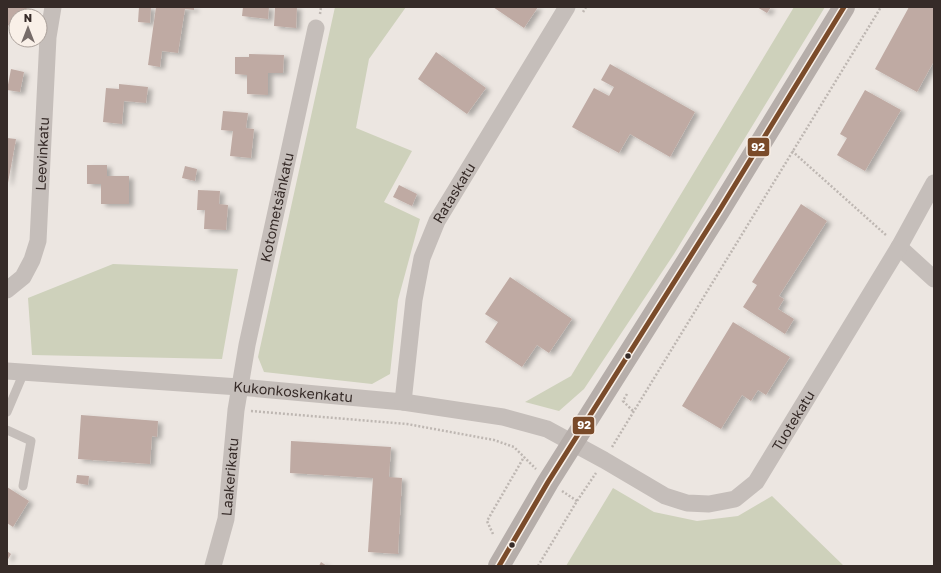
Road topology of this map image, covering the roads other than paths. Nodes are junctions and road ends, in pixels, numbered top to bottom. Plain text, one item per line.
1 (53, 7) edge
2 (844, 7) edge
3 (574, 10) edge
4 (316, 28) dead end
5 (934, 183) edge
6 (899, 247) junction
7 (934, 279) edge
8 (7, 290) edge
9 (7, 371) edge
10 (24, 372) junction
11 (239, 387) junction
12 (403, 402) junction
13 (7, 412) edge
14 (7, 430) edge
15 (573, 443) junction
16 (23, 486) dead end
17 (213, 566) edge
18 (499, 566) edge

1 - 8 street, Leevinkatu
2 - 15 main road
3 - 12 street, Rataskatu
4 - 11 street, Kotometsänkatu
5 - 6 street, Tuotekatu
6 - 7 street
6 - 15 street, Tuotekatu
9 - 10 street, Kukonkoskenkatu
10 - 11 street, Kukonkoskenkatu
10 - 13 lane
11 - 12 street, Kukonkoskenkatu
11 - 17 street, Laakerikatu
12 - 15 street, Kukonkoskenkatu
14 - 16 lane
15 - 18 main road

